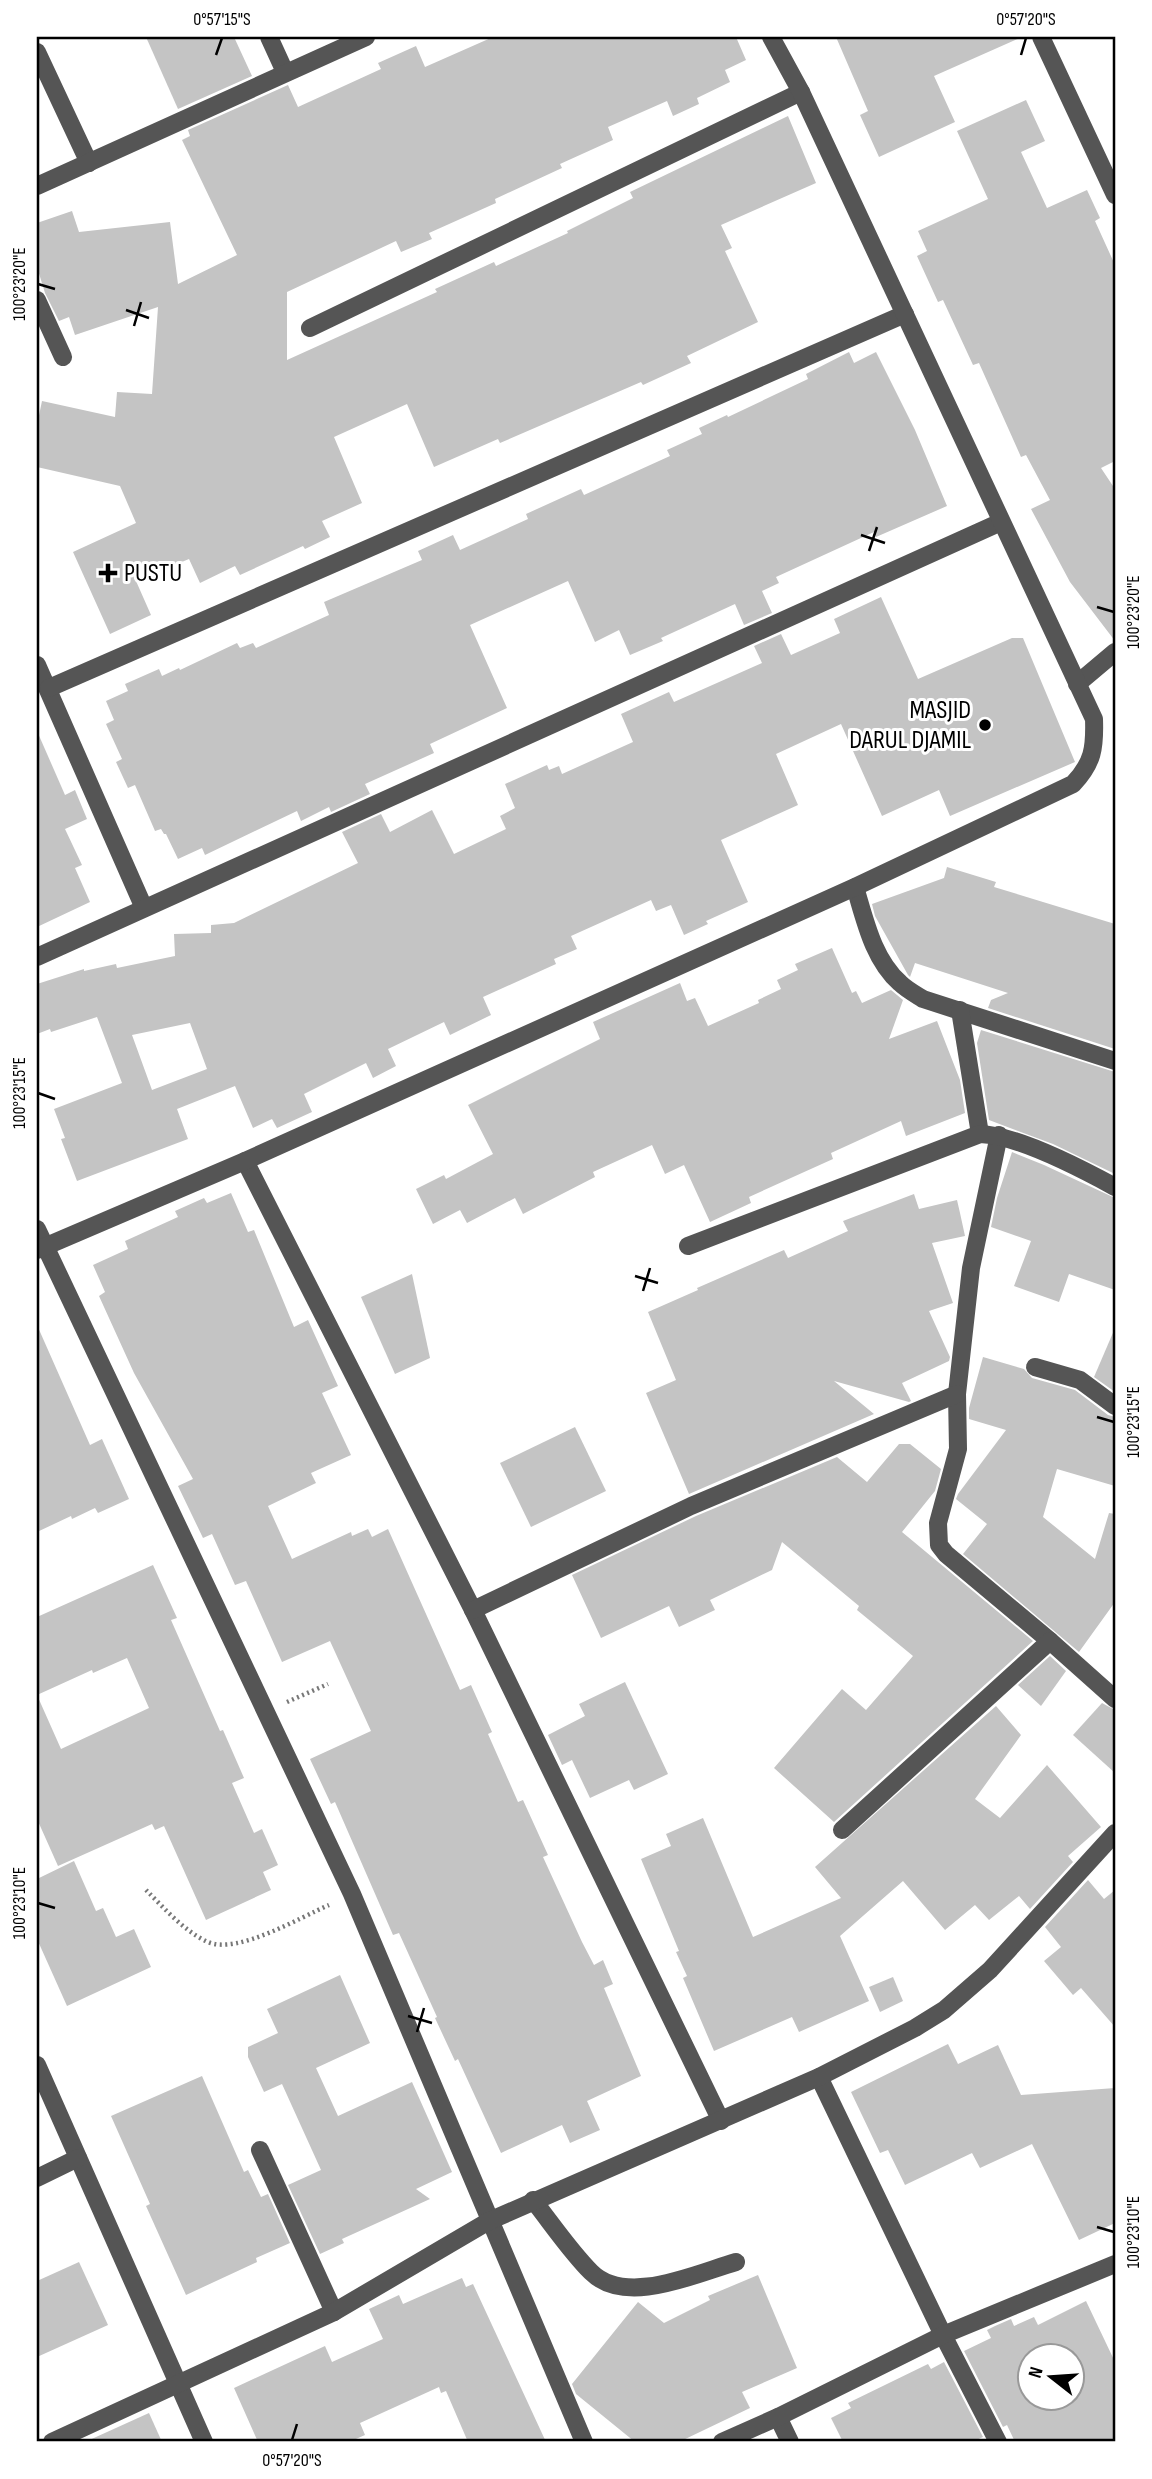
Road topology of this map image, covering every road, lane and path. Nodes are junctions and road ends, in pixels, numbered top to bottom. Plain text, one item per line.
1 (269, 37) edge
2 (366, 37) edge
3 (771, 37) edge
4 (1041, 37) edge
5 (37, 52) edge
6 (285, 72) junction
7 (801, 92) junction
8 (89, 163) junction
9 (37, 186) edge
10 (1115, 195) edge
11 (37, 300) edge
12 (905, 314) junction
13 (310, 328) dead end
14 (64, 357) dead end
15 (1001, 522) junction
16 (1115, 652) edge
17 (37, 665) edge
18 (1077, 684) junction
19 (48, 688) junction
20 (855, 887) junction
21 (144, 908) junction
22 (37, 957) edge
23 (960, 1010) junction
24 (1115, 1061) edge
25 (980, 1134) junction
26 (999, 1135) junction
27 (245, 1161) junction
28 (1115, 1187) edge
29 (39, 1241) edge
30 (688, 1246) dead end
31 (1035, 1367) dead end
32 (957, 1394) junction
33 (1115, 1406) edge
34 (473, 1610) junction
35 (1050, 1641) junction
36 (328, 1684) dead end
37 (1115, 1699) edge
38 (266, 1710) junction
39 (842, 1830) dead end
40 (1115, 1833) edge
41 (146, 1891) dead end
42 (352, 1894) junction
43 (37, 2065) edge
44 (819, 2077) junction
45 (721, 2121) junction
46 (260, 2151) dead end
47 (78, 2158) junction
48 (37, 2178) edge
49 (533, 2200) junction
50 (489, 2221) junction
51 (736, 2262) dead end
52 (1111, 2266) edge
53 (1115, 2285) edge
54 (334, 2312) junction
55 (943, 2335) junction
56 (178, 2382) junction
57 (778, 2417) junction
58 (52, 2442) edge
59 (204, 2442) edge
60 (584, 2442) edge
61 (722, 2442) edge
62 (790, 2442) edge
63 (998, 2442) edge

1 - 6 street
2 - 6 street
3 - 7 street
4 - 10 street
5 - 8 street
6 - 8 street
7 - 12 street
7 - 13 street
8 - 9 street
11 - 14 street
12 - 15 street
12 - 19 street
15 - 18 street
15 - 21 street
16 - 18 street
17 - 19 street
18 - 20 street
19 - 21 street
20 - 23 street
20 - 27 street
21 - 22 street
23 - 24 street
23 - 25 street
25 - 26 street
25 - 30 street
26 - 28 street
26 - 32 street
27 - 29 street
27 - 34 street
29 - 38 street
31 - 33 street
32 - 34 street
32 - 35 street
34 - 45 street
35 - 37 street
35 - 39 street
36 - 38 path
38 - 42 street
40 - 44 street
41 - 42 path
42 - 50 street
43 - 47 street
44 - 45 street
44 - 55 street
45 - 49 street
46 - 54 street
47 - 48 street
47 - 56 street
49 - 50 street
49 - 51 street
50 - 54 street
50 - 60 street
52 - 53 street
52 - 55 street
54 - 56 street
55 - 57 street
55 - 63 street
56 - 58 street
56 - 59 street
57 - 61 street
57 - 62 street

